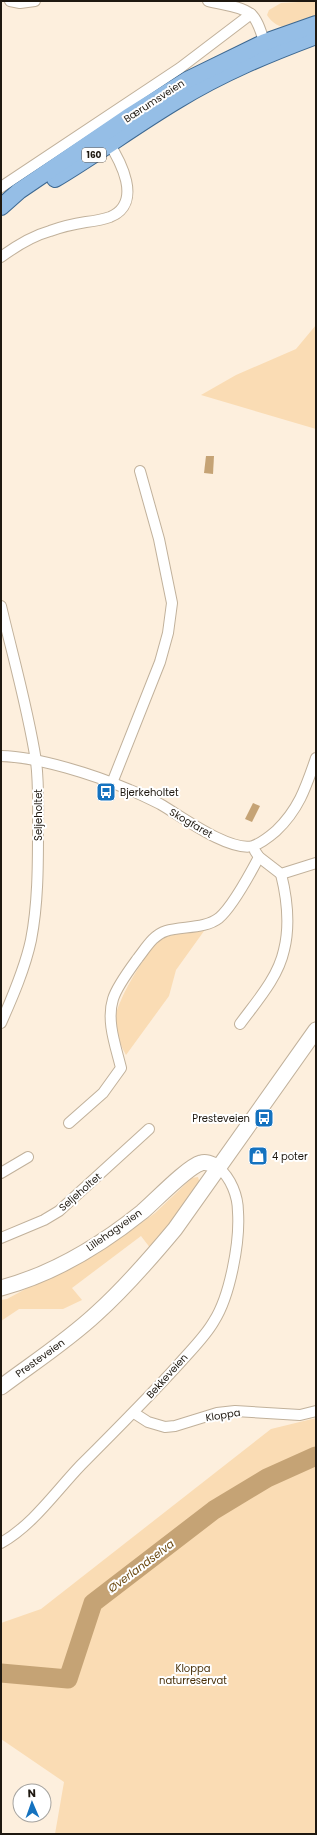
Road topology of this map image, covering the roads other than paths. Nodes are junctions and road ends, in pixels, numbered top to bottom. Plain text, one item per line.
1 (10, 1) edge
2 (35, 1) edge
3 (208, 1) edge
4 (251, 14) junction
5 (316, 24) edge
6 (316, 36) edge
7 (267, 48) junction
8 (107, 140) junction
9 (1, 187) edge
10 (3, 205) edge
11 (1, 257) edge
12 (140, 471) dead end
13 (1, 606) edge
14 (1, 756) edge
15 (316, 758) edge
16 (36, 760) junction
17 (112, 783) junction
18 (251, 846) junction
19 (259, 857) junction
20 (316, 863) edge
21 (281, 874) junction
22 (1, 1023) edge
23 (240, 1024) dead end
24 (316, 1030) edge
25 (69, 1123) dead end
26 (149, 1129) dead end
27 (28, 1157) dead end
28 (218, 1167) junction
29 (1, 1173) edge
30 (1, 1238) edge
31 (1, 1288) edge
32 (1, 1387) edge
33 (316, 1410) edge
34 (134, 1413) junction
35 (1, 1543) edge

1 - 2 street
3 - 4 street
4 - 7 street
4 - 9 street, Bærumsveien
5 - 7 main road, Bærumsveien / 160
6 - 7 main road, Bærumsveien / 160
7 - 8 main road, Bærumsveien / 160
8 - 10 main road, Bærumsveien / 160
8 - 11 street
12 - 17 street
13 - 16 street, Seljeholtet
14 - 16 street, Skogfaret
15 - 18 street
16 - 17 street, Skogfaret
16 - 22 street, Seljeholtet
17 - 18 street, Skogfaret
18 - 19 street
19 - 21 street
19 - 25 street
20 - 21 street
21 - 23 street
24 - 28 main road, Presteveien
26 - 30 street, Seljeholtet
27 - 29 street
28 - 31 main road, Lillehagveien
28 - 32 main road, Presteveien
28 - 34 street, Bekkeveien
33 - 34 street, Kloppa
34 - 35 street, Bekkeveien

